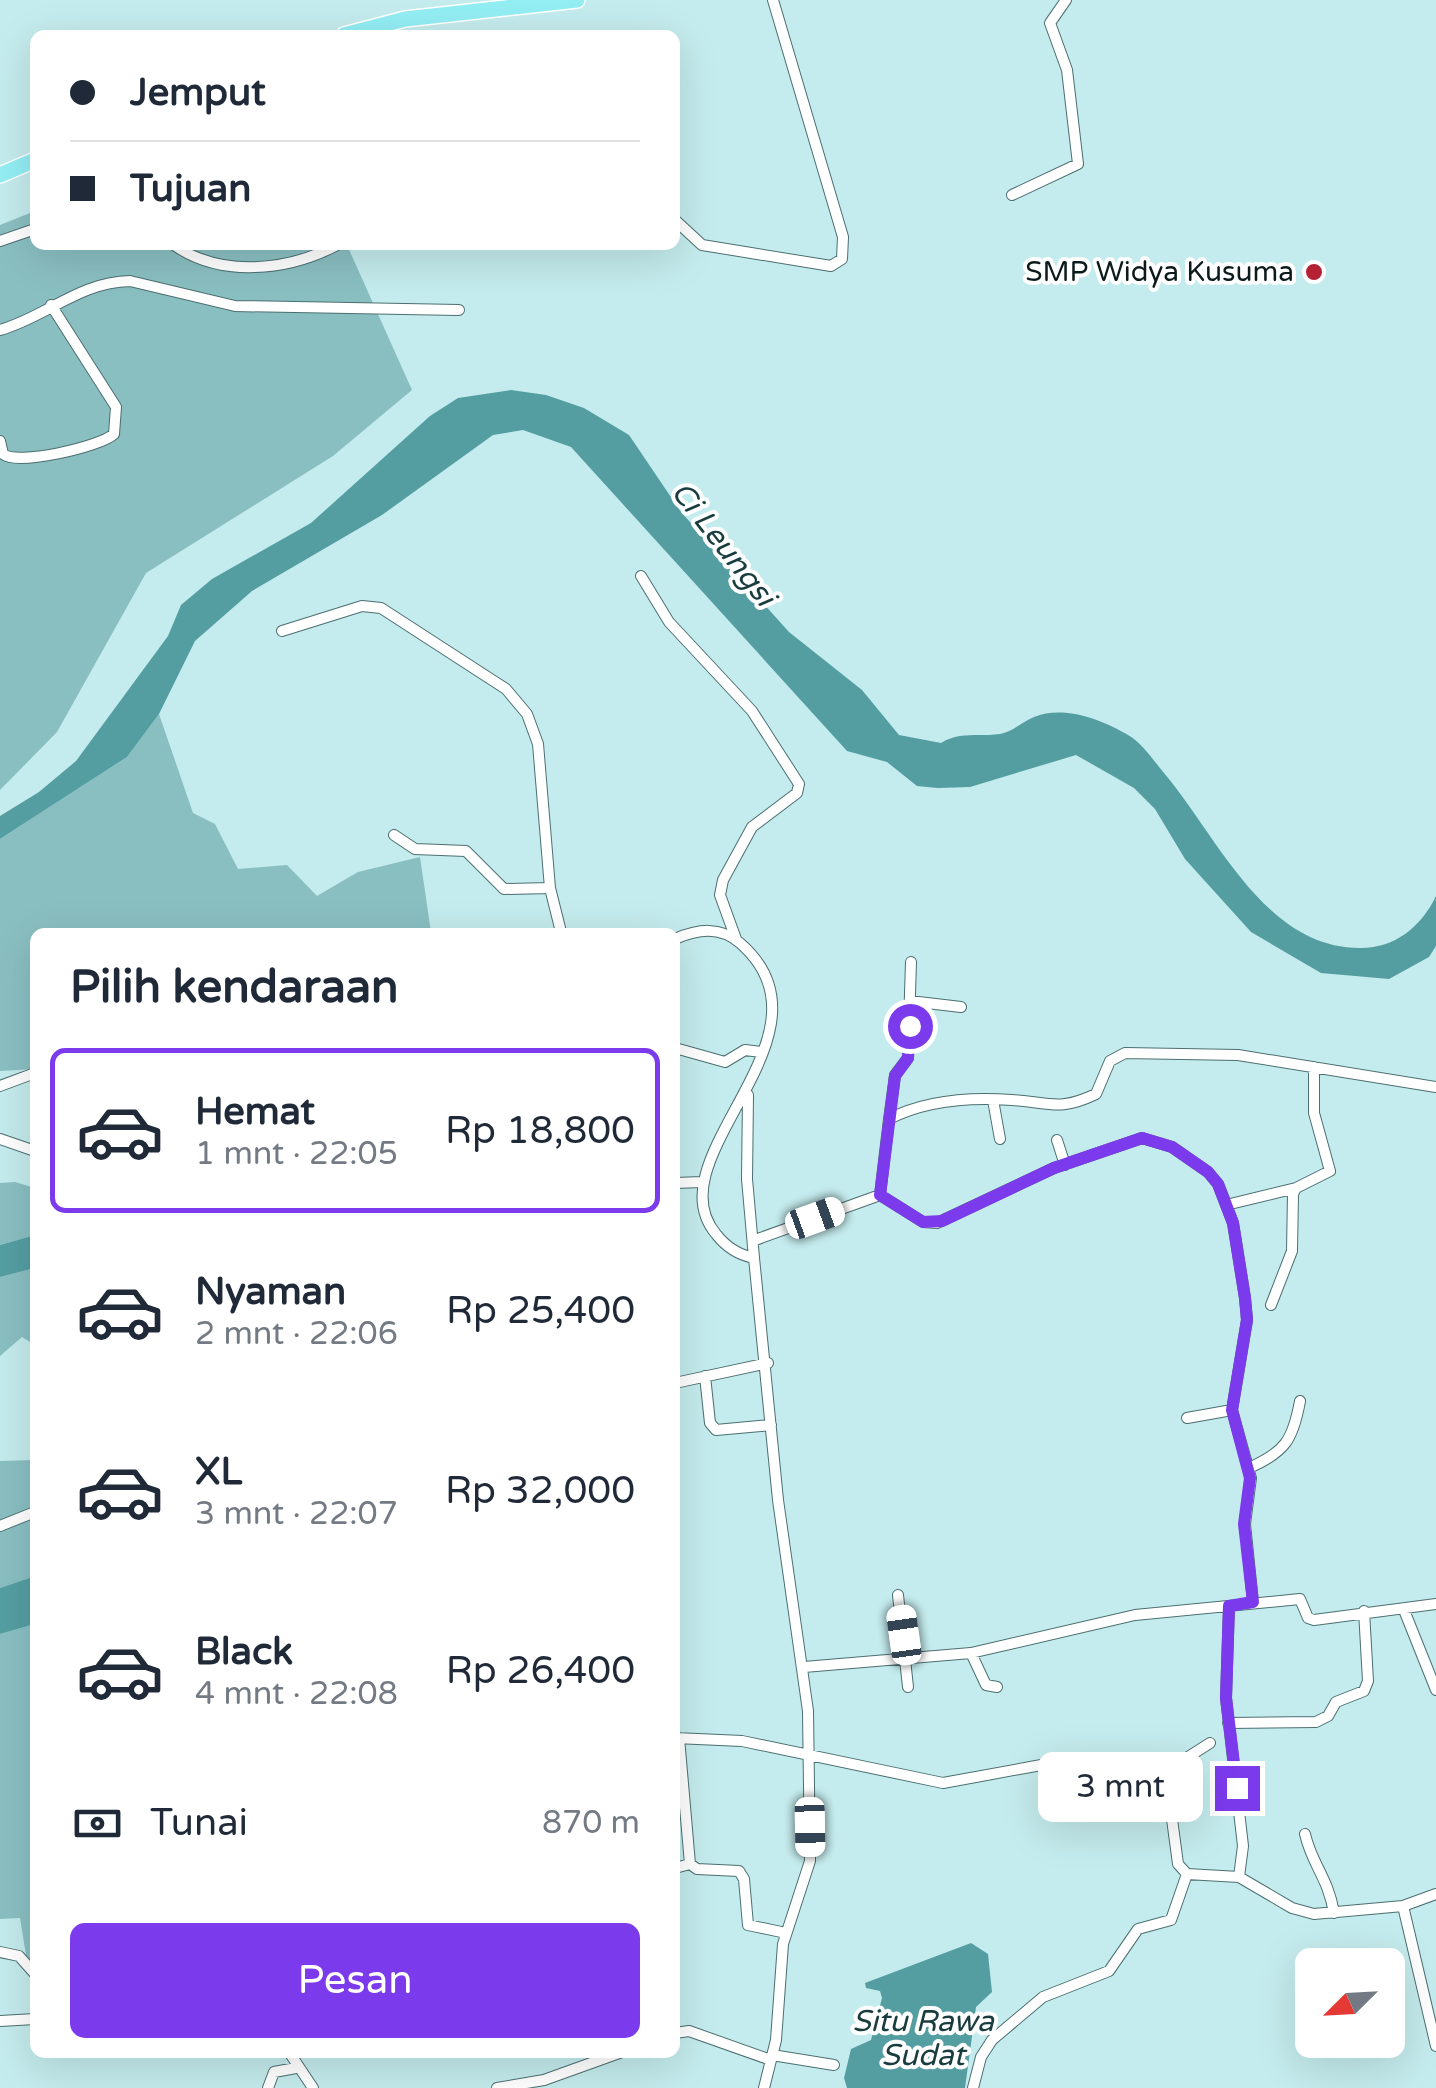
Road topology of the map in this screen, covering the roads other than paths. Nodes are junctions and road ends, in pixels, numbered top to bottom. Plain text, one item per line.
1 (577, 0) edge
2 (773, 0) edge
3 (1066, 0) edge
4 (363, 30) edge
5 (30, 162) edge
6 (0, 175) edge
7 (1012, 195) dead end
8 (680, 225) edge
9 (30, 231) edge
10 (0, 241) edge
11 (183, 250) edge
12 (327, 250) edge
13 (51, 306) junction
14 (460, 310) dead end
15 (0, 330) edge
16 (0, 441) edge
17 (641, 576) dead end
18 (282, 631) dead end
19 (394, 835) dead end
20 (550, 888) junction
21 (560, 928) edge
22 (680, 938) edge
23 (736, 939) junction
24 (912, 962) dead end
25 (910, 1001) junction
26 (960, 1007) dead end
27 (680, 1050) edge
28 (762, 1052) junction
29 (1314, 1067) junction
30 (30, 1075) edge
31 (0, 1086) edge
32 (1436, 1086) edge
33 (749, 1090) junction
34 (993, 1100) junction
35 (889, 1119) junction
36 (0, 1138) edge
37 (1000, 1139) dead end
38 (1057, 1140) dead end
39 (30, 1149) edge
40 (1065, 1165) junction
41 (702, 1182) junction
42 (680, 1183) edge
43 (1296, 1188) junction
44 (880, 1195) junction
45 (1226, 1205) junction
46 (755, 1240) junction
47 (754, 1258) junction
48 (1271, 1305) dead end
49 (768, 1362) junction
50 (705, 1376) junction
51 (680, 1381) edge
52 (1300, 1401) dead end
53 (1232, 1410) junction
54 (1187, 1418) dead end
55 (771, 1425) junction
56 (1248, 1468) junction
57 (30, 1514) edge
58 (2, 1523) edge
59 (898, 1595) dead end
60 (1253, 1602) junction
61 (1436, 1604) edge
62 (1229, 1606) junction
63 (1404, 1610) junction
64 (1364, 1611) junction
65 (971, 1653) junction
66 (904, 1659) junction
67 (804, 1667) junction
68 (908, 1687) dead end
69 (997, 1687) dead end
70 (1436, 1690) edge
71 (1228, 1724) junction
72 (680, 1738) edge
73 (1210, 1743) dead end
74 (807, 1754) junction
75 (680, 1767) edge
76 (1151, 1796) junction
77 (1304, 1834) dead end
78 (690, 1864) junction
79 (680, 1867) edge
80 (1187, 1874) junction
81 (1239, 1877) junction
82 (1436, 1894) edge
83 (1403, 1906) junction
84 (1334, 1913) junction
85 (786, 1932) junction
86 (0, 1952) edge
87 (30, 1968) edge
88 (30, 2019) edge
89 (0, 2021) edge
90 (680, 2032) edge
91 (1436, 2046) edge
92 (291, 2058) edge
93 (605, 2058) edge
94 (771, 2058) junction
95 (834, 2065) dead end
96 (296, 2068) junction
97 (268, 2088) edge
98 (313, 2088) edge
99 (497, 2088) edge
100 (764, 2088) edge
101 (973, 2088) edge

1 - 4 main road
2 - 8 street
3 - 7 street
5 - 6 main road
9 - 10 street
11 - 12 street
13 - 14 street
13 - 15 street
13 - 16 street
17 - 23 street
18 - 20 street
19 - 20 street
20 - 21 street
22 - 23 street
23 - 28 street
24 - 25 street
25 - 26 street
25 - 35 street
27 - 28 street
28 - 33 street
29 - 32 street
29 - 34 street
29 - 43 street
30 - 31 street
33 - 41 street
33 - 46 street
34 - 35 street
34 - 37 street
35 - 44 street
36 - 39 street
38 - 40 street
40 - 44 street
40 - 45 street
41 - 42 street
41 - 47 street
43 - 45 street
43 - 48 street
44 - 46 street
45 - 53 street
46 - 47 street
47 - 49 street
49 - 50 street
49 - 55 street
50 - 51 street
50 - 55 street
52 - 56 street
53 - 54 street
53 - 56 street
55 - 67 street
56 - 60 street
57 - 58 street
59 - 66 street
60 - 62 street
60 - 64 street
61 - 63 street
62 - 65 street
62 - 71 street
63 - 64 street
63 - 70 street
64 - 71 street
65 - 66 street
65 - 69 street
66 - 67 street
66 - 68 street
67 - 74 street
71 - 81 street
72 - 74 street
73 - 76 street
74 - 76 street
74 - 85 street
75 - 78 street
76 - 80 street
77 - 84 street
78 - 79 street
78 - 85 street
80 - 81 street
80 - 101 street
81 - 84 street
82 - 83 street
83 - 84 street
83 - 91 street
85 - 94 street
86 - 87 street
88 - 89 street
90 - 94 street
92 - 96 street
93 - 99 street
94 - 95 street
94 - 100 street
96 - 97 street
96 - 98 street

